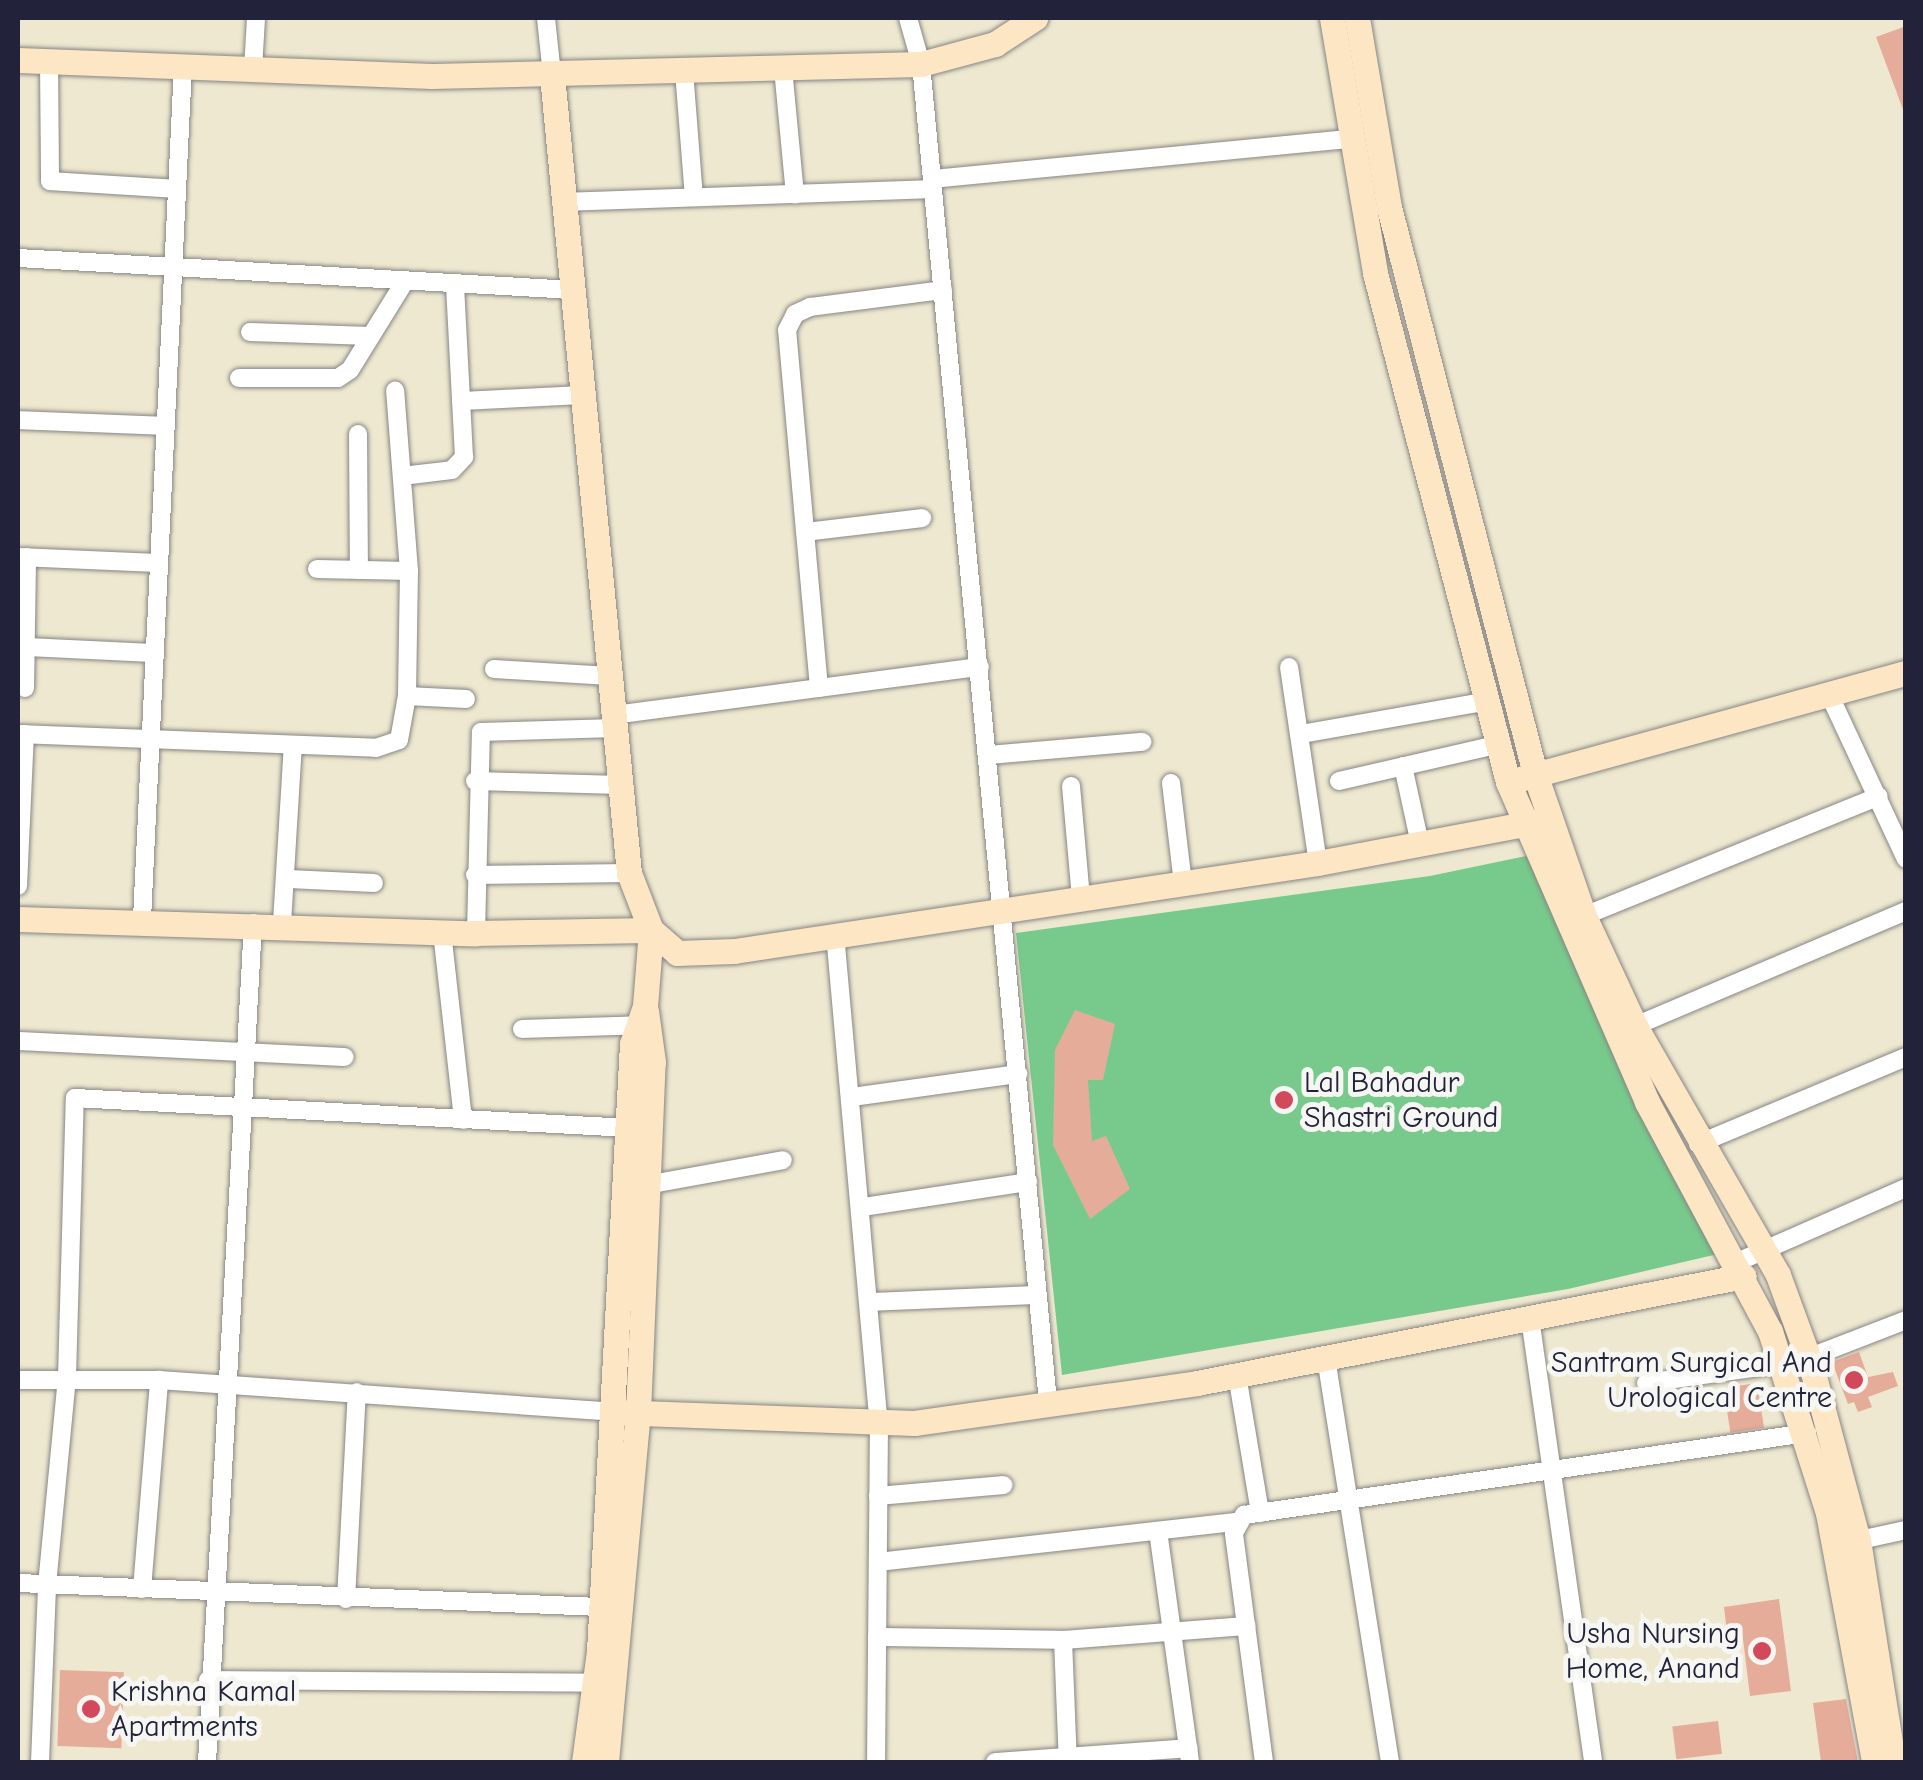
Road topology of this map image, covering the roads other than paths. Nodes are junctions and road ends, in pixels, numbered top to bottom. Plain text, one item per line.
1 (256, 18) edge
2 (546, 18) edge
3 (908, 18) edge
4 (1035, 18) edge
5 (1332, 18) edge
6 (1357, 18) edge
7 (18, 60) edge
8 (49, 61) junction
9 (921, 64) junction
10 (183, 66) junction
11 (253, 68) junction
12 (783, 68) junction
13 (684, 71) junction
14 (552, 75) junction
15 (1348, 139) junction
16 (933, 184) junction
17 (177, 189) junction
18 (795, 194) junction
19 (694, 197) junction
20 (564, 202) junction
21 (18, 258) edge
22 (173, 267) junction
23 (406, 281) junction
24 (455, 284) junction
25 (573, 290) junction
26 (944, 290) junction
27 (250, 332) dead end
28 (371, 336) junction
29 (239, 378) dead end
30 (396, 391) dead end
31 (583, 395) junction
32 (461, 401) junction
33 (18, 420) edge
34 (165, 426) junction
35 (358, 434) dead end
36 (402, 476) junction
37 (922, 518) dead end
38 (805, 532) junction
39 (22, 557) edge
40 (158, 563) junction
41 (317, 569) dead end
42 (359, 570) junction
43 (409, 571) junction
44 (26, 647) junction
45 (154, 653) junction
46 (980, 667) junction
47 (1289, 667) dead end
48 (494, 669) dead end
49 (1906, 673) edge
50 (610, 676) junction
51 (25, 688) dead end
52 (819, 688) junction
53 (1829, 694) junction
54 (407, 696) junction
55 (466, 699) dead end
56 (1483, 702) junction
57 (615, 722) junction
58 (21, 734) edge
59 (1302, 734) junction
60 (149, 741) junction
61 (1142, 742) dead end
62 (293, 745) junction
63 (1496, 745) junction
64 (989, 756) junction
65 (1403, 766) junction
66 (1535, 774) junction
67 (1340, 780) dead end
68 (475, 781) junction
69 (1171, 782) dead end
70 (1508, 782) junction
71 (621, 785) junction
72 (1071, 786) dead end
73 (1879, 796) junction
74 (1550, 819) junction
75 (1522, 826) junction
76 (1420, 844) junction
77 (1906, 859) edge
78 (1318, 863) junction
79 (630, 873) junction
80 (475, 875) junction
81 (289, 879) junction
82 (1182, 882) junction
83 (374, 883) dead end
84 (18, 886) edge
85 (1080, 897) junction
86 (1004, 908) junction
87 (1906, 912) edge
88 (1584, 916) junction
89 (18, 919) edge
90 (142, 919) junction
91 (282, 923) junction
92 (253, 924) junction
93 (651, 930) junction
94 (442, 932) junction
95 (476, 932) junction
96 (835, 934) junction
97 (644, 1019) junction
98 (1634, 1026) junction
99 (522, 1029) dead end
100 (18, 1041) edge
101 (248, 1050) junction
102 (345, 1057) dead end
103 (1906, 1057) edge
104 (1018, 1074) junction
105 (852, 1097) junction
106 (241, 1109) junction
107 (464, 1120) junction
108 (629, 1128) junction
109 (1698, 1144) junction
110 (784, 1160) dead end
111 (1028, 1182) junction
112 (646, 1184) junction
113 (1906, 1188) edge
114 (863, 1207) junction
115 (1764, 1250) junction
116 (1739, 1269) junction
117 (1038, 1295) junction
118 (870, 1302) junction
119 (1530, 1318) junction
120 (1906, 1320) edge
121 (1326, 1358) junction
122 (1808, 1358) junction
123 (1782, 1364) junction
124 (1238, 1375) junction
125 (67, 1377) junction
126 (18, 1380) edge
127 (159, 1380) junction
128 (1646, 1382) dead end
129 (228, 1387) junction
130 (356, 1392) junction
131 (1048, 1404) junction
132 (626, 1413) junction
133 (879, 1423) junction
134 (1807, 1433) junction
135 (1552, 1470) junction
136 (1004, 1485) dead end
137 (878, 1496) junction
138 (1349, 1501) junction
139 (1260, 1513) junction
140 (1236, 1522) junction
141 (1158, 1530) junction
142 (1906, 1530) edge
143 (1847, 1542) junction
144 (878, 1562) junction
145 (18, 1583) edge
146 (47, 1585) junction
147 (142, 1589) junction
148 (220, 1589) junction
149 (346, 1599) junction
150 (600, 1607) junction
151 (1246, 1626) junction
152 (1172, 1631) junction
153 (877, 1637) junction
154 (1063, 1640) junction
155 (208, 1680) junction
156 (594, 1683) junction
157 (1188, 1755) edge
158 (1068, 1760) edge
159 (40, 1762) edge
160 (208, 1762) edge
161 (584, 1762) edge
162 (606, 1762) edge
163 (876, 1762) edge
164 (995, 1762) edge
165 (1264, 1762) edge
166 (1390, 1762) edge
167 (1593, 1762) edge
168 (1874, 1762) edge
169 (1893, 1762) edge

1 - 11 street
2 - 14 street
3 - 9 street
4 - 9 street
5 - 15 street
6 - 66 street
7 - 8 street
8 - 10 street
8 - 17 street
9 - 12 street
9 - 16 street
10 - 11 street
10 - 17 street
11 - 14 street
12 - 13 street
12 - 18 street
13 - 14 street
13 - 19 street
14 - 20 street
15 - 16 street
15 - 56 street
16 - 18 street
16 - 26 street
17 - 22 street
18 - 19 street
19 - 20 street
20 - 25 street
21 - 22 street
22 - 23 street
22 - 34 street
23 - 24 street
23 - 28 street
24 - 25 street
24 - 32 street
25 - 31 street
26 - 38 street
26 - 46 street
27 - 28 street
28 - 29 street
30 - 36 street
31 - 32 street
31 - 50 street
32 - 36 street
33 - 34 street
34 - 40 street
35 - 42 street
36 - 43 street
37 - 38 street
38 - 52 street
39 - 40 street
39 - 44 street
40 - 45 street
41 - 42 street
42 - 43 street
43 - 54 street
44 - 45 street
44 - 51 street
45 - 60 street
46 - 52 street
46 - 64 street
47 - 59 street
48 - 50 street
49 - 53 street
50 - 57 street
52 - 57 street
53 - 66 street
53 - 73 street
54 - 55 street
54 - 62 street
56 - 59 street
56 - 63 street
57 - 68 street
57 - 71 street
58 - 60 street
58 - 84 street
59 - 78 street
60 - 62 street
60 - 90 street
61 - 64 street
62 - 81 street
63 - 65 street
63 - 70 street
64 - 86 street
65 - 67 street
65 - 76 street
66 - 70 street
66 - 74 street
68 - 71 street
68 - 80 street
69 - 82 street
70 - 75 street
71 - 79 street
72 - 85 street
73 - 77 street
73 - 88 street
74 - 75 street
74 - 88 street
75 - 76 street
75 - 116 street
76 - 78 street
78 - 82 street
79 - 80 street
79 - 93 street
80 - 95 street
81 - 83 street
81 - 91 street
82 - 85 street
85 - 86 street
86 - 96 street
86 - 104 street
87 - 98 street
88 - 98 street
89 - 90 street
90 - 92 street
91 - 92 street
91 - 94 street
92 - 101 street
93 - 95 street
93 - 96 street
93 - 97 street
94 - 95 street
94 - 107 street
96 - 105 street
97 - 99 street
97 - 108 street
97 - 112 street
98 - 109 street
100 - 101 street
101 - 102 street
101 - 106 street
103 - 109 street
104 - 105 street
104 - 111 street
105 - 114 street
106 - 107 street
106 - 125 street
106 - 129 street
107 - 108 street
108 - 132 street
109 - 115 street
110 - 112 street
111 - 114 street
111 - 117 street
112 - 132 street
113 - 115 street
114 - 118 street
115 - 116 street
115 - 122 street
116 - 119 street
116 - 123 street
117 - 118 street
117 - 131 street
118 - 133 street
119 - 121 street
119 - 135 street
120 - 122 street
121 - 124 street
121 - 138 street
122 - 143 street
123 - 128 street
123 - 134 street
124 - 131 street
124 - 139 street
125 - 126 street
125 - 127 street
125 - 146 street
127 - 129 street
127 - 147 street
129 - 130 street
129 - 148 street
130 - 132 street
130 - 149 street
131 - 133 street
132 - 133 street
132 - 150 street
132 - 162 street
133 - 137 street
134 - 135 street
134 - 143 street
135 - 138 street
135 - 167 street
136 - 137 street
137 - 144 street
138 - 139 street
138 - 166 street
139 - 140 street
140 - 141 street
140 - 151 street
141 - 144 street
141 - 152 street
142 - 143 street
143 - 168 street
143 - 169 street
144 - 153 street
145 - 146 street
146 - 147 street
146 - 159 street
147 - 148 street
148 - 149 street
148 - 155 street
149 - 150 street
150 - 156 street
151 - 152 street
151 - 165 street
152 - 154 street
152 - 157 street
153 - 154 street
153 - 163 street
154 - 158 street
155 - 156 street
155 - 160 street
156 - 161 street
157 - 158 street
158 - 164 street

